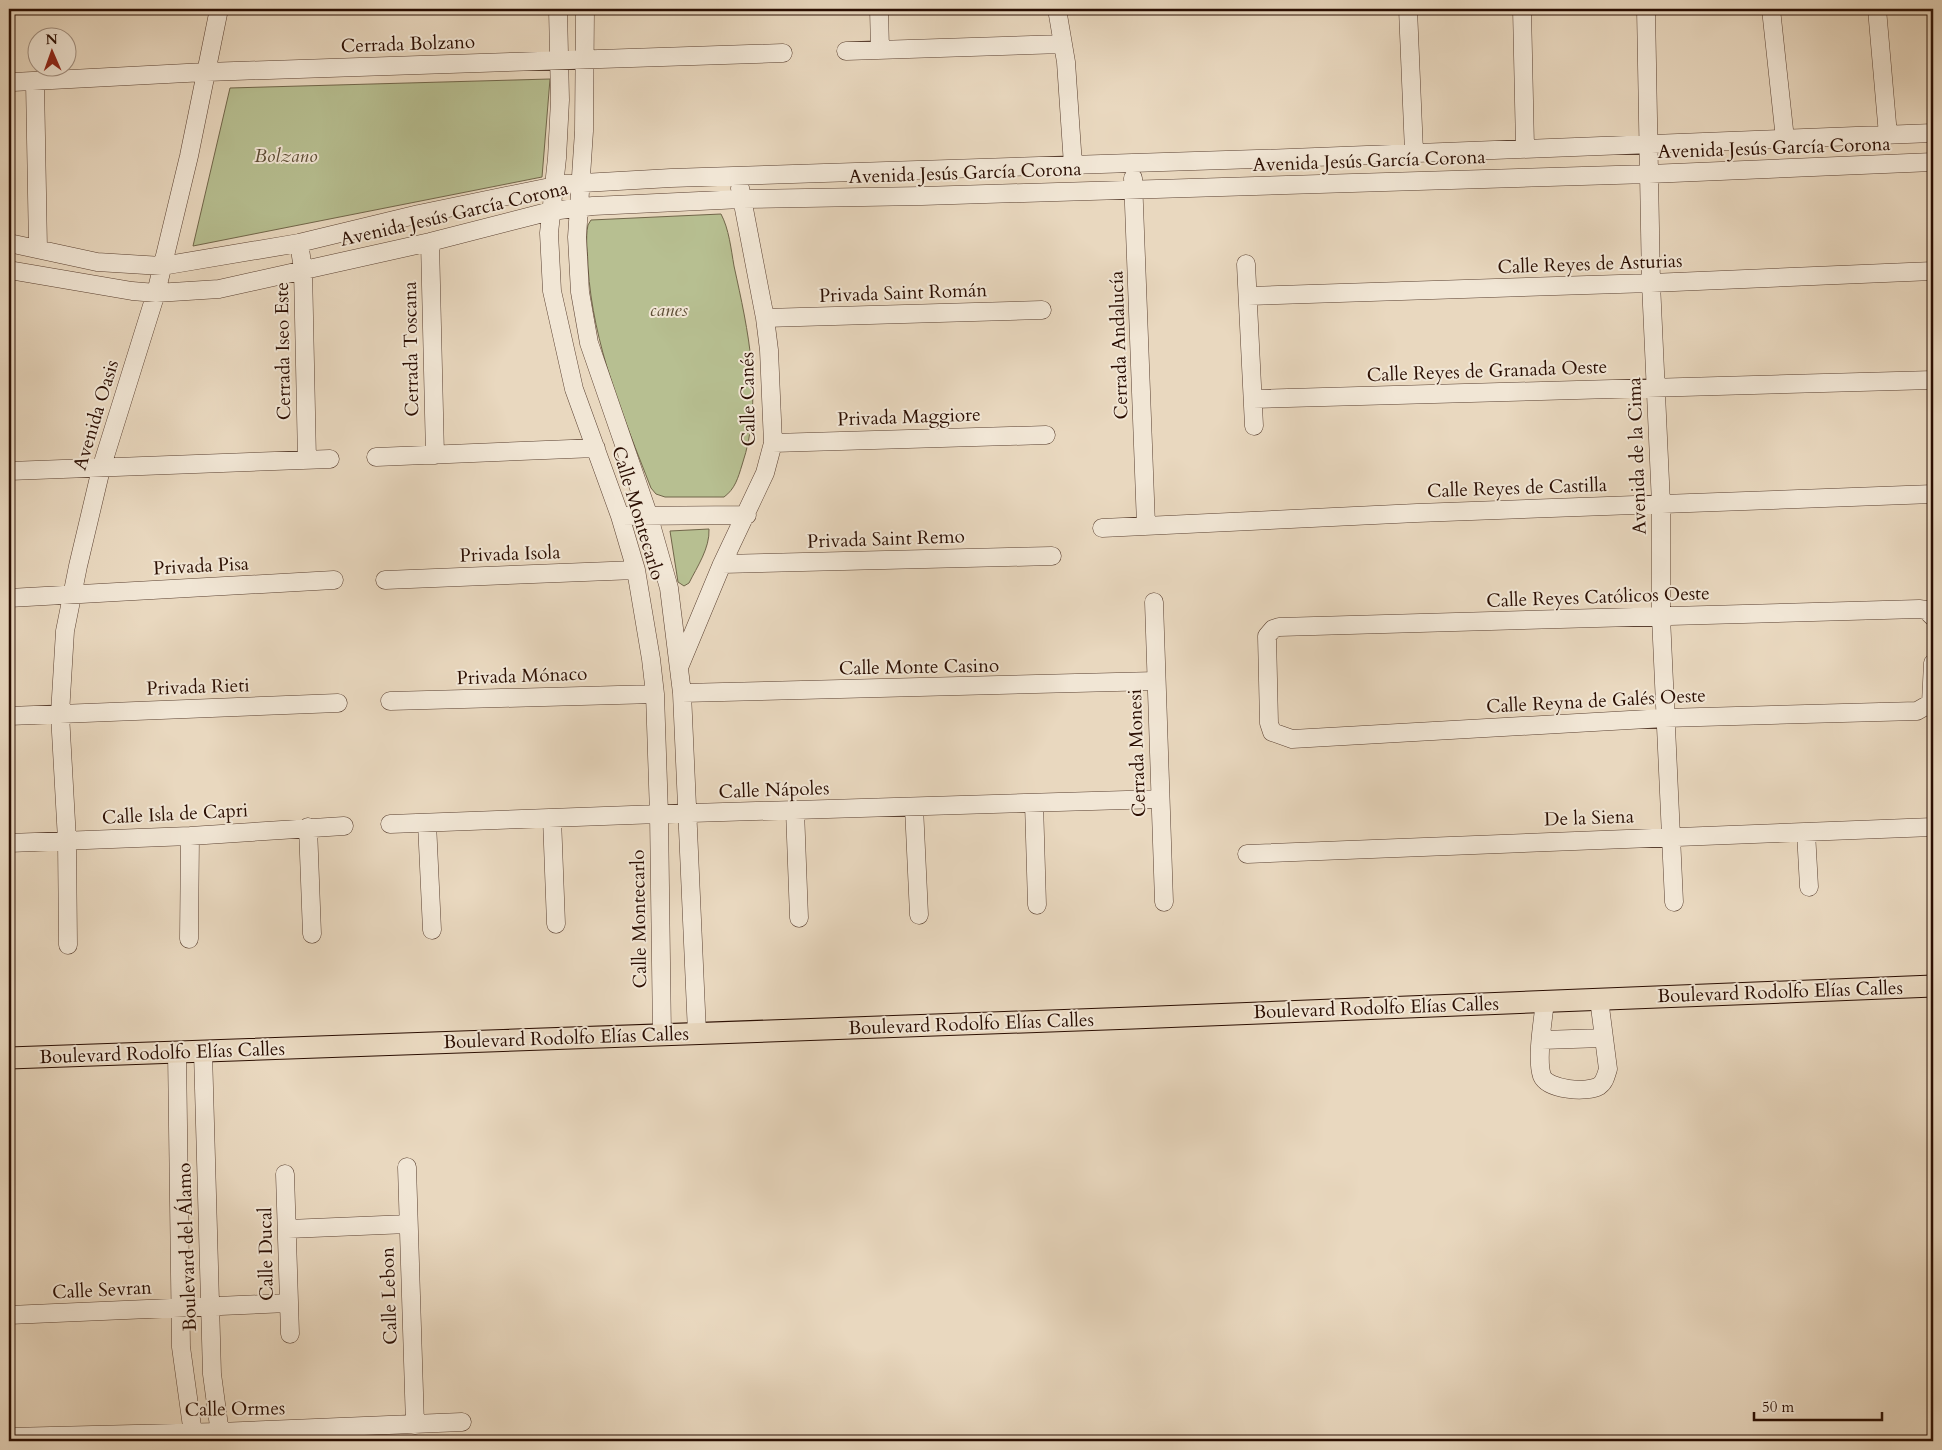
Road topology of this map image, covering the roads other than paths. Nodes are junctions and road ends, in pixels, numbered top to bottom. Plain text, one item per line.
1 (218, 9) edge
2 (558, 9) edge
3 (585, 9) edge
4 (879, 9) edge
5 (1057, 9) edge
6 (1408, 9) edge
7 (1522, 9) edge
8 (1646, 9) edge
9 (1771, 9) edge
10 (1878, 9) edge
11 (1063, 44) junction
12 (880, 50) junction
13 (846, 51) dead end
14 (783, 53) dead end
15 (559, 60) junction
16 (585, 60) junction
17 (206, 72) junction
18 (13, 82) dead end
19 (35, 82) junction
20 (1933, 133) edge
21 (1888, 135) junction
22 (1785, 139) junction
23 (1649, 143) junction
24 (1526, 147) junction
25 (1414, 152) junction
26 (1933, 162) edge
27 (1133, 163) junction
28 (1073, 165) junction
29 (1649, 174) junction
30 (739, 176) junction
31 (580, 183) junction
32 (553, 186) junction
33 (1134, 190) junction
34 (742, 199) junction
35 (578, 207) junction
36 (550, 211) junction
37 (430, 242) junction
38 (9, 243) edge
39 (299, 243) junction
40 (38, 249) junction
41 (1246, 264) dead end
42 (162, 266) junction
43 (303, 269) junction
44 (9, 270) edge
45 (1933, 271) edge
46 (1651, 284) junction
47 (156, 293) junction
48 (1248, 296) junction
49 (1042, 310) dead end
50 (766, 318) junction
51 (1933, 380) edge
52 (1656, 387) junction
53 (1253, 399) junction
54 (1254, 426) dead end
55 (1046, 435) dead end
56 (773, 443) junction
57 (596, 448) junction
58 (435, 455) junction
59 (376, 457) dead end
60 (330, 459) dead end
61 (307, 460) junction
62 (101, 469) junction
63 (9, 471) edge
64 (1933, 494) edge
65 (1661, 504) junction
66 (648, 514) junction
67 (746, 514) junction
68 (620, 516) junction
69 (1146, 525) junction
70 (1102, 528) dead end
71 (1052, 556) dead end
72 (722, 564) junction
73 (636, 570) junction
74 (334, 580) dead end
75 (385, 580) dead end
76 (71, 595) junction
77 (9, 598) edge
78 (1154, 602) dead end
79 (1926, 613) edge
80 (1662, 617) junction
81 (1933, 663) edge
82 (680, 665) junction
83 (1156, 681) junction
84 (682, 693) junction
85 (655, 694) junction
86 (390, 701) dead end
87 (338, 703) dead end
88 (60, 714) junction
89 (9, 716) edge
90 (1665, 718) junction
91 (1268, 723) joint
92 (1160, 799) junction
93 (1034, 803) junction
94 (914, 807) junction
95 (795, 810) junction
96 (659, 814) junction
97 (688, 814) junction
98 (552, 818) junction
99 (427, 823) junction
100 (390, 824) dead end
101 (344, 826) dead end
102 (308, 827) junction
103 (1933, 827) edge
104 (1806, 832) junction
105 (190, 836) junction
106 (1670, 836) junction
107 (67, 840) junction
108 (9, 843) edge
109 (1247, 854) dead end
110 (1809, 886) dead end
111 (1164, 902) dead end
112 (1674, 902) dead end
113 (1037, 905) dead end
114 (919, 915) dead end
115 (799, 918) dead end
116 (556, 924) dead end
117 (432, 930) dead end
118 (312, 934) dead end
119 (189, 938) dead end
120 (68, 945) dead end
121 (1933, 986) edge
122 (1599, 999) junction
123 (1545, 1002) junction
124 (697, 1032) junction
125 (662, 1035) junction
126 (1604, 1038) junction
127 (1542, 1040) junction
128 (177, 1052) junction
129 (203, 1052) junction
130 (9, 1058) edge
131 (407, 1167) dead end
132 (285, 1174) dead end
133 (408, 1224) junction
134 (288, 1229) junction
135 (288, 1303) junction
136 (211, 1306) junction
137 (181, 1307) junction
138 (9, 1315) edge
139 (290, 1334) dead end
140 (462, 1422) dead end
141 (415, 1425) junction
142 (193, 1436) edge
143 (9, 1437) edge
144 (220, 1437) edge
145 (58, 1438) edge

1 - 17 street, Avenida Oasis
2 - 15 street, Calle Montecarlo
3 - 16 street, Calle Montecarlo
4 - 12 street
5 - 11 street
6 - 25 street
7 - 24 street
8 - 23 street, Avenida de la Cima
9 - 22 street
10 - 21 street
11 - 12 street
11 - 28 street
12 - 13 street
14 - 16 street, Cerrada Bolzano
15 - 16 street, Cerrada Bolzano
15 - 17 street, Cerrada Bolzano
15 - 32 street, Calle Montecarlo
16 - 31 street, Calle Montecarlo
17 - 19 street, Cerrada Bolzano
17 - 42 street, Avenida Oasis
18 - 19 street, Cerrada Bolzano
19 - 40 street
20 - 21 street, Avenida Jesús García Corona
21 - 22 street, Avenida Jesús García Corona
22 - 23 street, Avenida Jesús García Corona
23 - 24 street, Avenida Jesús García Corona
23 - 29 street, Avenida de la Cima
24 - 25 street, Avenida Jesús García Corona
25 - 27 street, Avenida Jesús García Corona
26 - 29 street, Avenida Jesús García Corona
27 - 28 street, Avenida Jesús García Corona
27 - 33 street, Cerrada Andalucía
28 - 30 street, Avenida Jesús García Corona
29 - 33 street, Avenida Jesús García Corona
29 - 46 street, Avenida de la Cima
30 - 31 street, Avenida Jesús García Corona
30 - 34 street, Calle Canés
31 - 32 street, Avenida Jesús García Corona
31 - 35 street, Calle Montecarlo
32 - 36 street, Calle Montecarlo
32 - 39 street, Avenida Jesús García Corona
33 - 34 street, Avenida Jesús García Corona
33 - 69 street, Cerrada Andalucía
34 - 35 street, Avenida Jesús García Corona
34 - 50 street, Calle Canés
35 - 36 street, Avenida Jesús García Corona
35 - 66 street, Calle Montecarlo
36 - 37 street, Avenida Jesús García Corona
36 - 57 street, Calle Montecarlo
37 - 43 street, Avenida Jesús García Corona
37 - 58 street, Cerrada Toscana
38 - 40 street, Avenida Jesús García Corona
39 - 42 street, Avenida Jesús García Corona
39 - 43 street, Cerrada Iseo Este
40 - 42 street, Avenida Jesús García Corona
41 - 48 street
42 - 47 street, Avenida Oasis
43 - 47 street, Avenida Jesús García Corona
43 - 61 street, Cerrada Iseo Este
44 - 47 street, Avenida Jesús García Corona
45 - 46 street, Calle Reyes de Asturias
46 - 48 street, Calle Reyes de Asturias
46 - 52 street, Avenida de la Cima
47 - 62 street, Avenida Oasis
48 - 53 street
49 - 50 street, Privada Saint Román
50 - 56 street, Calle Canés
51 - 52 street, Calle Reyes de Granada Oeste
52 - 53 street, Calle Reyes de Granada Oeste
52 - 65 street, Avenida de la Cima
53 - 54 street
55 - 56 street, Privada Maggiore
56 - 67 street, Calle Canés
57 - 58 street
57 - 68 street, Calle Montecarlo
58 - 59 street
60 - 61 street
61 - 62 street
62 - 63 street
62 - 76 street, Avenida Oasis
64 - 65 street, Calle Reyes de Castilla
65 - 69 street, Calle Reyes de Castilla
65 - 80 street, Avenida de la Cima
66 - 67 street
66 - 68 street
66 - 82 street, Calle Montecarlo
67 - 72 street, Calle Canés
68 - 73 street, Calle Montecarlo
69 - 70 street, Calle Reyes de Castilla
71 - 72 street, Privada Saint Remo
72 - 82 street, Calle Canés
73 - 75 street, Privada Isola
73 - 85 street, Calle Montecarlo
74 - 76 street, Privada Pisa
76 - 77 street, Privada Pisa
76 - 88 street, Avenida Oasis
78 - 83 street, Cerrada Monesi
79 - 80 street, Calle Reyes Católicos Oeste
80 - 90 street, Avenida de la Cima
80 - 91 street, Calle Reyes Católicos Oeste
81 - 90 street, Calle Reyna de Galés Oeste
82 - 84 street, Calle Montecarlo
83 - 84 street, Calle Monte Casino
83 - 92 street, Cerrada Monesi
84 - 97 street, Calle Montecarlo
85 - 86 street, Privada Mónaco
85 - 96 street, Calle Montecarlo
87 - 88 street, Privada Rieti
88 - 89 street, Privada Rieti
88 - 107 street, Avenida Oasis
90 - 91 street, Calle Reyna de Galés Oeste
90 - 106 street, Avenida de la Cima
92 - 93 street, Calle Nápoles
92 - 111 street, Cerrada Monesi
93 - 94 street, Calle Nápoles
93 - 113 street
94 - 95 street, Calle Nápoles
94 - 114 street
95 - 97 street, Calle Nápoles
95 - 115 street
96 - 97 street, Calle Nápoles
96 - 98 street, Calle Nápoles
96 - 125 street, Calle Montecarlo
97 - 124 street, Calle Montecarlo
98 - 99 street, Calle Nápoles
98 - 116 street
99 - 100 street, Calle Nápoles
99 - 117 street
101 - 102 street, Calle Isla de Capri
102 - 105 street, Calle Isla de Capri
102 - 118 street
103 - 104 street, De la Siena
104 - 106 street, De la Siena
104 - 110 street
105 - 107 street, Calle Isla de Capri
105 - 119 street
106 - 109 street, De la Siena
106 - 112 street, Avenida de la Cima
107 - 108 street, Calle Isla de Capri
107 - 120 street, Avenida Oasis
121 - 122 main road, Boulevard Rodolfo Elías Calles
122 - 123 main road, Boulevard Rodolfo Elías Calles
122 - 126 street
123 - 124 main road, Boulevard Rodolfo Elías Calles
123 - 127 street
124 - 125 main road, Boulevard Rodolfo Elías Calles
125 - 129 main road, Boulevard Rodolfo Elías Calles
126 - 127 street
126 - 127 street
128 - 129 main road, Boulevard Rodolfo Elías Calles
128 - 130 main road, Boulevard Rodolfo Elías Calles
128 - 137 street, Boulevard del Álamo
129 - 136 street, Boulevard del Álamo
131 - 133 street, Calle Lebon
132 - 134 street, Calle Ducal
133 - 134 street
133 - 141 street, Calle Lebon
134 - 135 street, Calle Ducal
135 - 136 street, Calle Sevran
135 - 139 street, Calle Ducal
136 - 137 street, Calle Sevran
136 - 144 street, Boulevard del Álamo
137 - 138 street, Calle Sevran
137 - 142 street, Boulevard del Álamo
140 - 141 street, Calle Ormes
141 - 144 street, Calle Ormes
142 - 144 street, Calle Ormes
142 - 145 street, Calle Ormes
143 - 145 street, Calle Ormes

